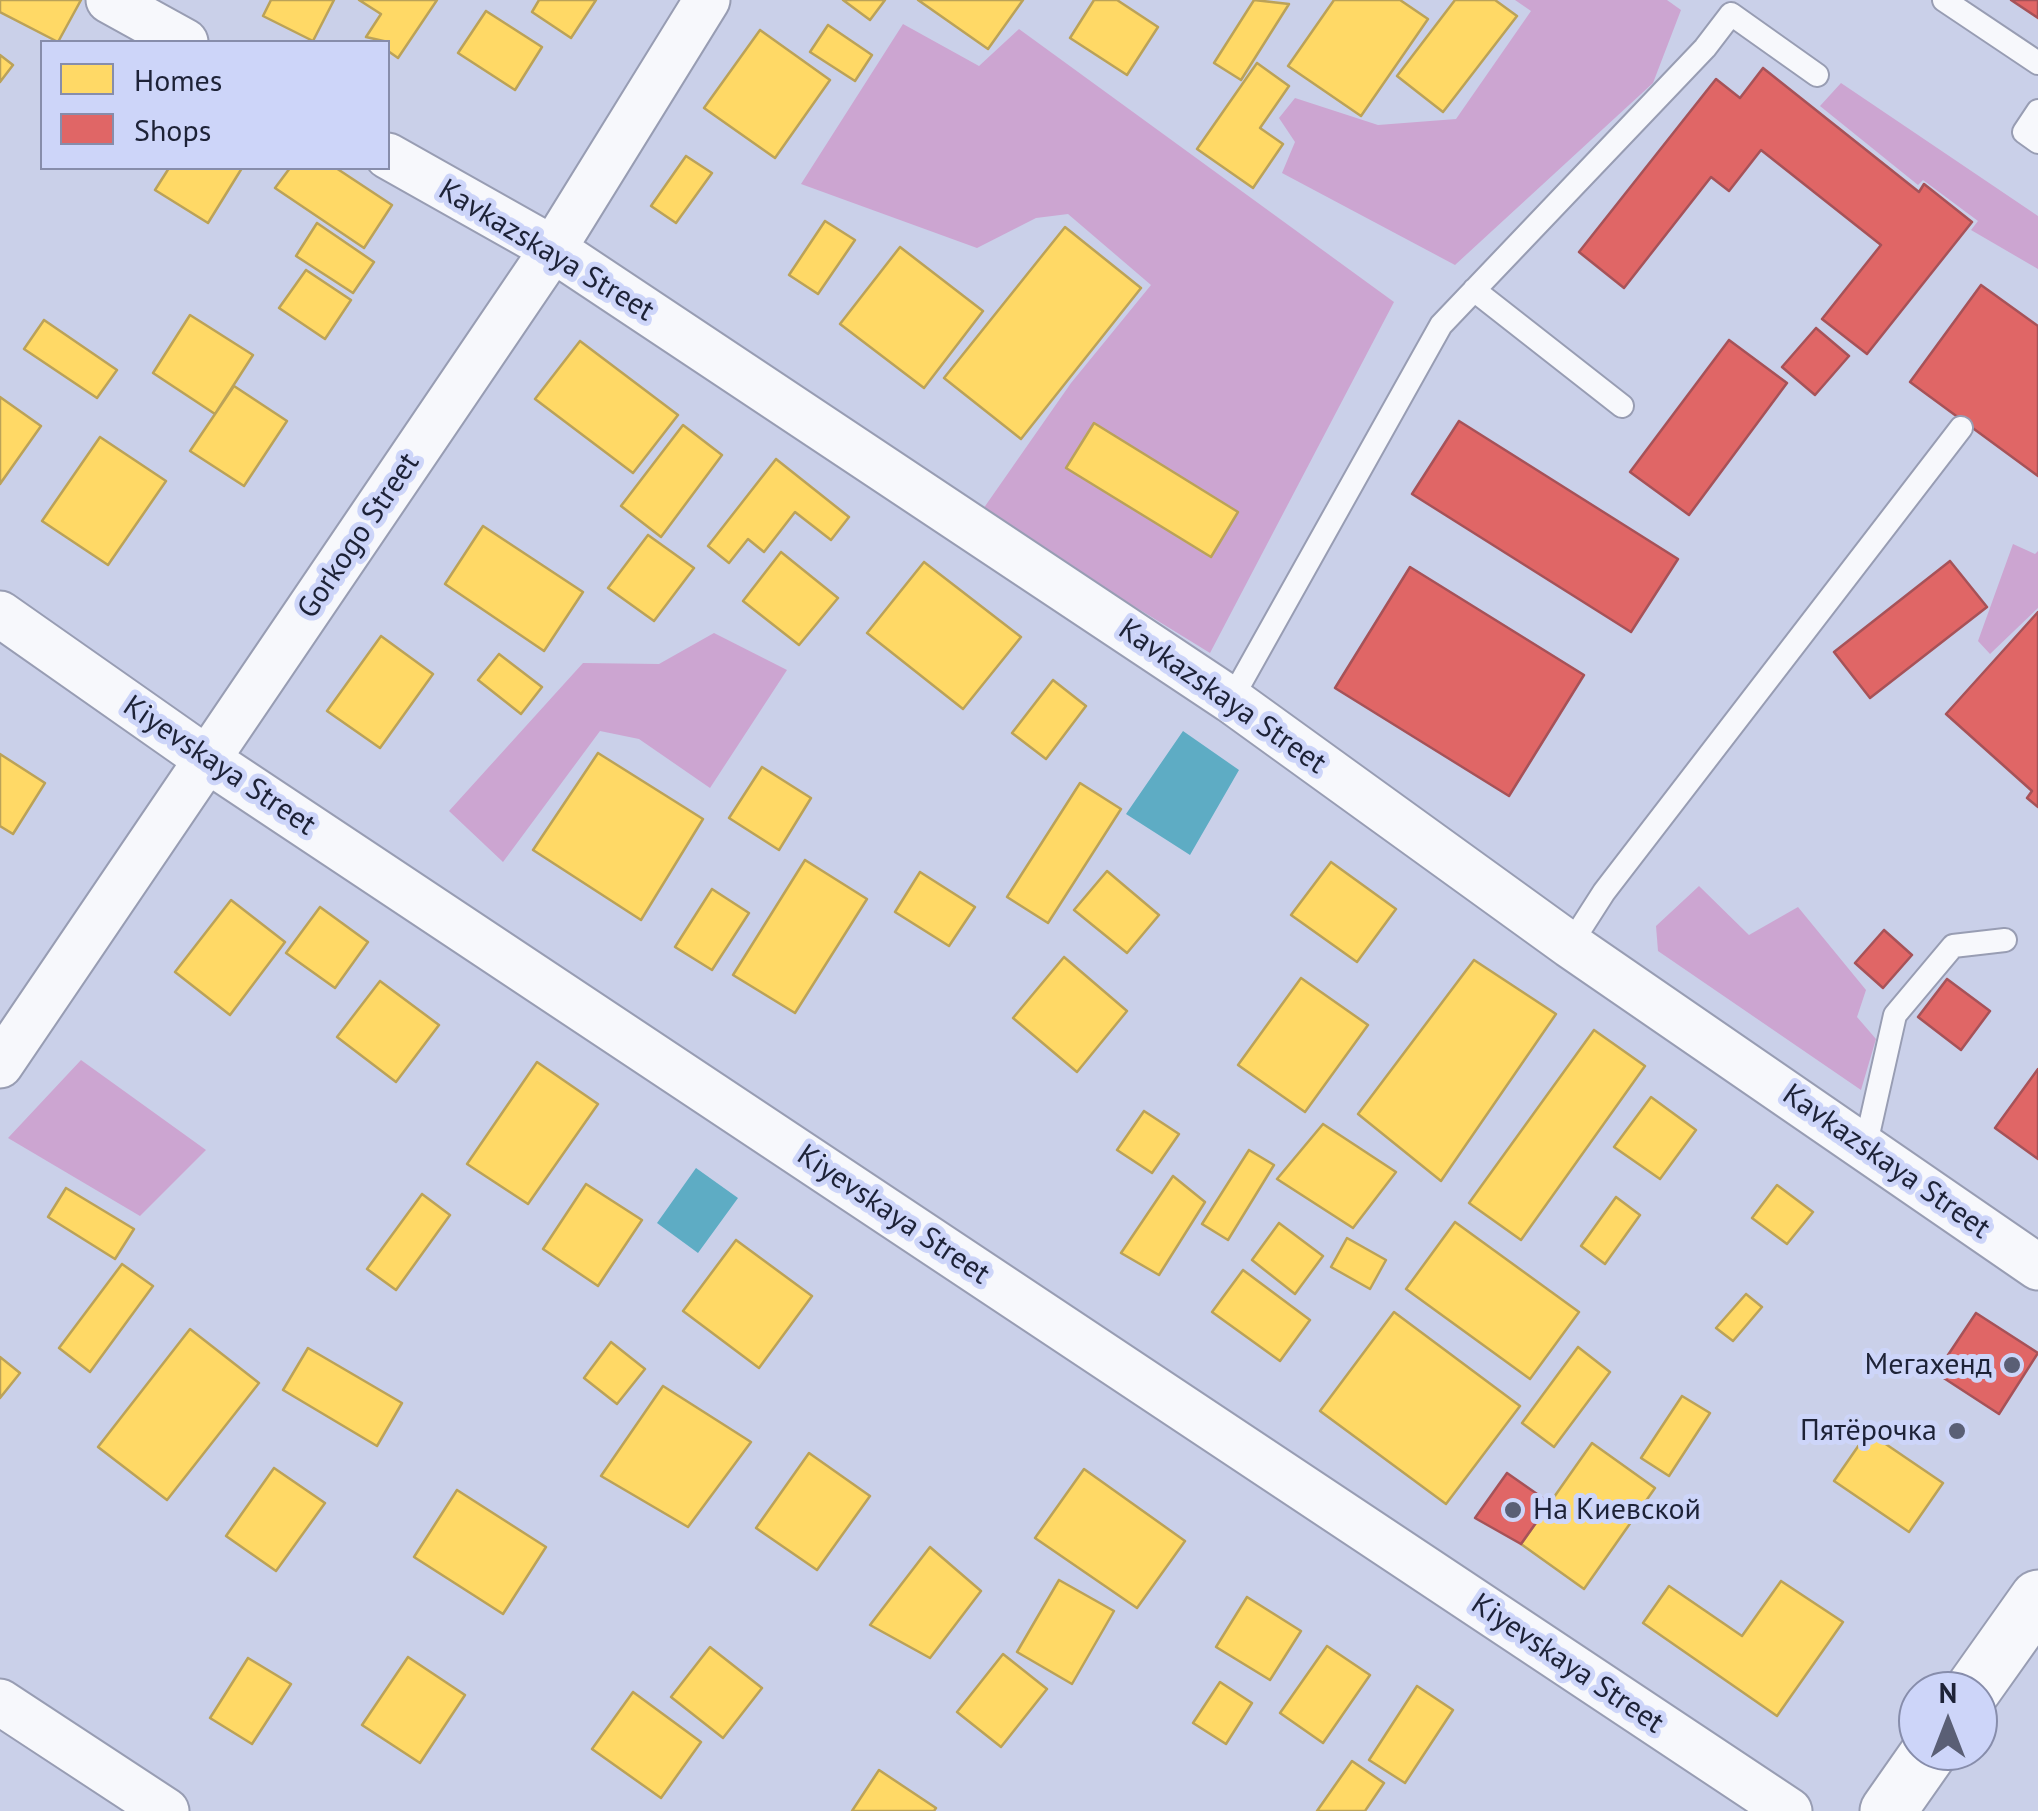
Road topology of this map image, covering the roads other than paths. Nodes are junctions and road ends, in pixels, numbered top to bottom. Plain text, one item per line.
1 (110, 0) edge
2 (708, 0) edge
3 (1944, 0) edge
4 (181, 40) edge
5 (2038, 63) edge
6 (1817, 75) dead end
7 (2038, 110) edge
8 (2038, 142) edge
9 (390, 157) edge
10 (553, 250) junction
11 (1474, 290) junction
12 (1622, 406) dead end
13 (1961, 428) dead end
14 (0, 614) edge
15 (1231, 700) junction
16 (208, 760) junction
17 (2005, 940) dead end
18 (1570, 945) junction
19 (0, 1066) edge
20 (1865, 1148) junction
21 (2038, 1267) edge
22 (2038, 1598) edge
23 (1986, 1671) edge
24 (0, 1702) edge
25 (1916, 1771) edge
26 (166, 1811) edge
27 (1789, 1811) edge
28 (1888, 1811) edge

1 - 4 street
2 - 10 street, Gorkogo Street
3 - 5 lane
6 - 11 lane
7 - 8 lane
9 - 10 street, Kavkazskaya Street
10 - 15 street, Kavkazskaya Street
10 - 16 street, Gorkogo Street
11 - 12 lane
11 - 15 lane
13 - 18 lane
14 - 16 street, Kiyevskaya Street
15 - 18 street, Kavkazskaya Street
16 - 19 street, Gorkogo Street
16 - 27 street, Kiyevskaya Street
17 - 20 lane
18 - 20 street, Kavkazskaya Street
20 - 21 street, Kavkazskaya Street
22 - 23 main road
24 - 26 street
25 - 28 main road

